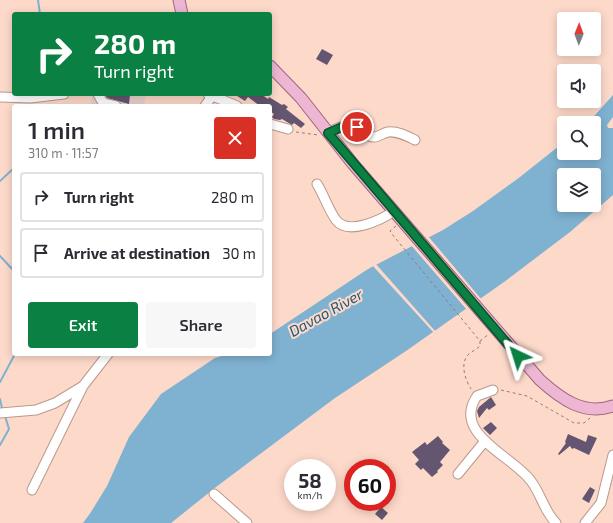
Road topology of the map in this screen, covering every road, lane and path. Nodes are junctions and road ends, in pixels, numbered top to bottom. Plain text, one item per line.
1 (179, 0) edge
2 (182, 12) edge
3 (272, 68) edge
4 (51, 96) edge
5 (99, 96) edge
6 (212, 96) edge
7 (0, 97) edge
8 (107, 104) edge
9 (232, 104) edge
10 (272, 125) edge
11 (288, 129) joint
12 (328, 133) junction
13 (415, 140) dead end
14 (317, 184) dead end
15 (394, 211) junction
16 (392, 234) dead end
17 (495, 329) junction
18 (480, 341) junction
19 (106, 356) edge
20 (83, 386) junction
21 (493, 390) joint
22 (477, 396) junction
23 (613, 406) edge
24 (595, 409) junction
25 (0, 413) edge
26 (485, 441) junction
27 (613, 455) edge
28 (458, 474) dead end
29 (32, 490) dead end
30 (214, 494) dead end
31 (248, 523) edge
32 (556, 523) edge
33 (585, 523) edge

1 - 2 main road
3 - 12 main road
4 - 7 street
5 - 8 street
6 - 9 street
10 - 11 street
11 - 12 path
12 - 13 street
12 - 15 main road
14 - 15 street
15 - 17 main road
16 - 18 path
17 - 18 path
17 - 24 main road
18 - 22 path
19 - 20 street
20 - 25 street
20 - 29 street
21 - 22 street
21 - 24 path
22 - 26 street
23 - 24 main road
26 - 28 street
26 - 32 street
27 - 33 street
30 - 31 street

